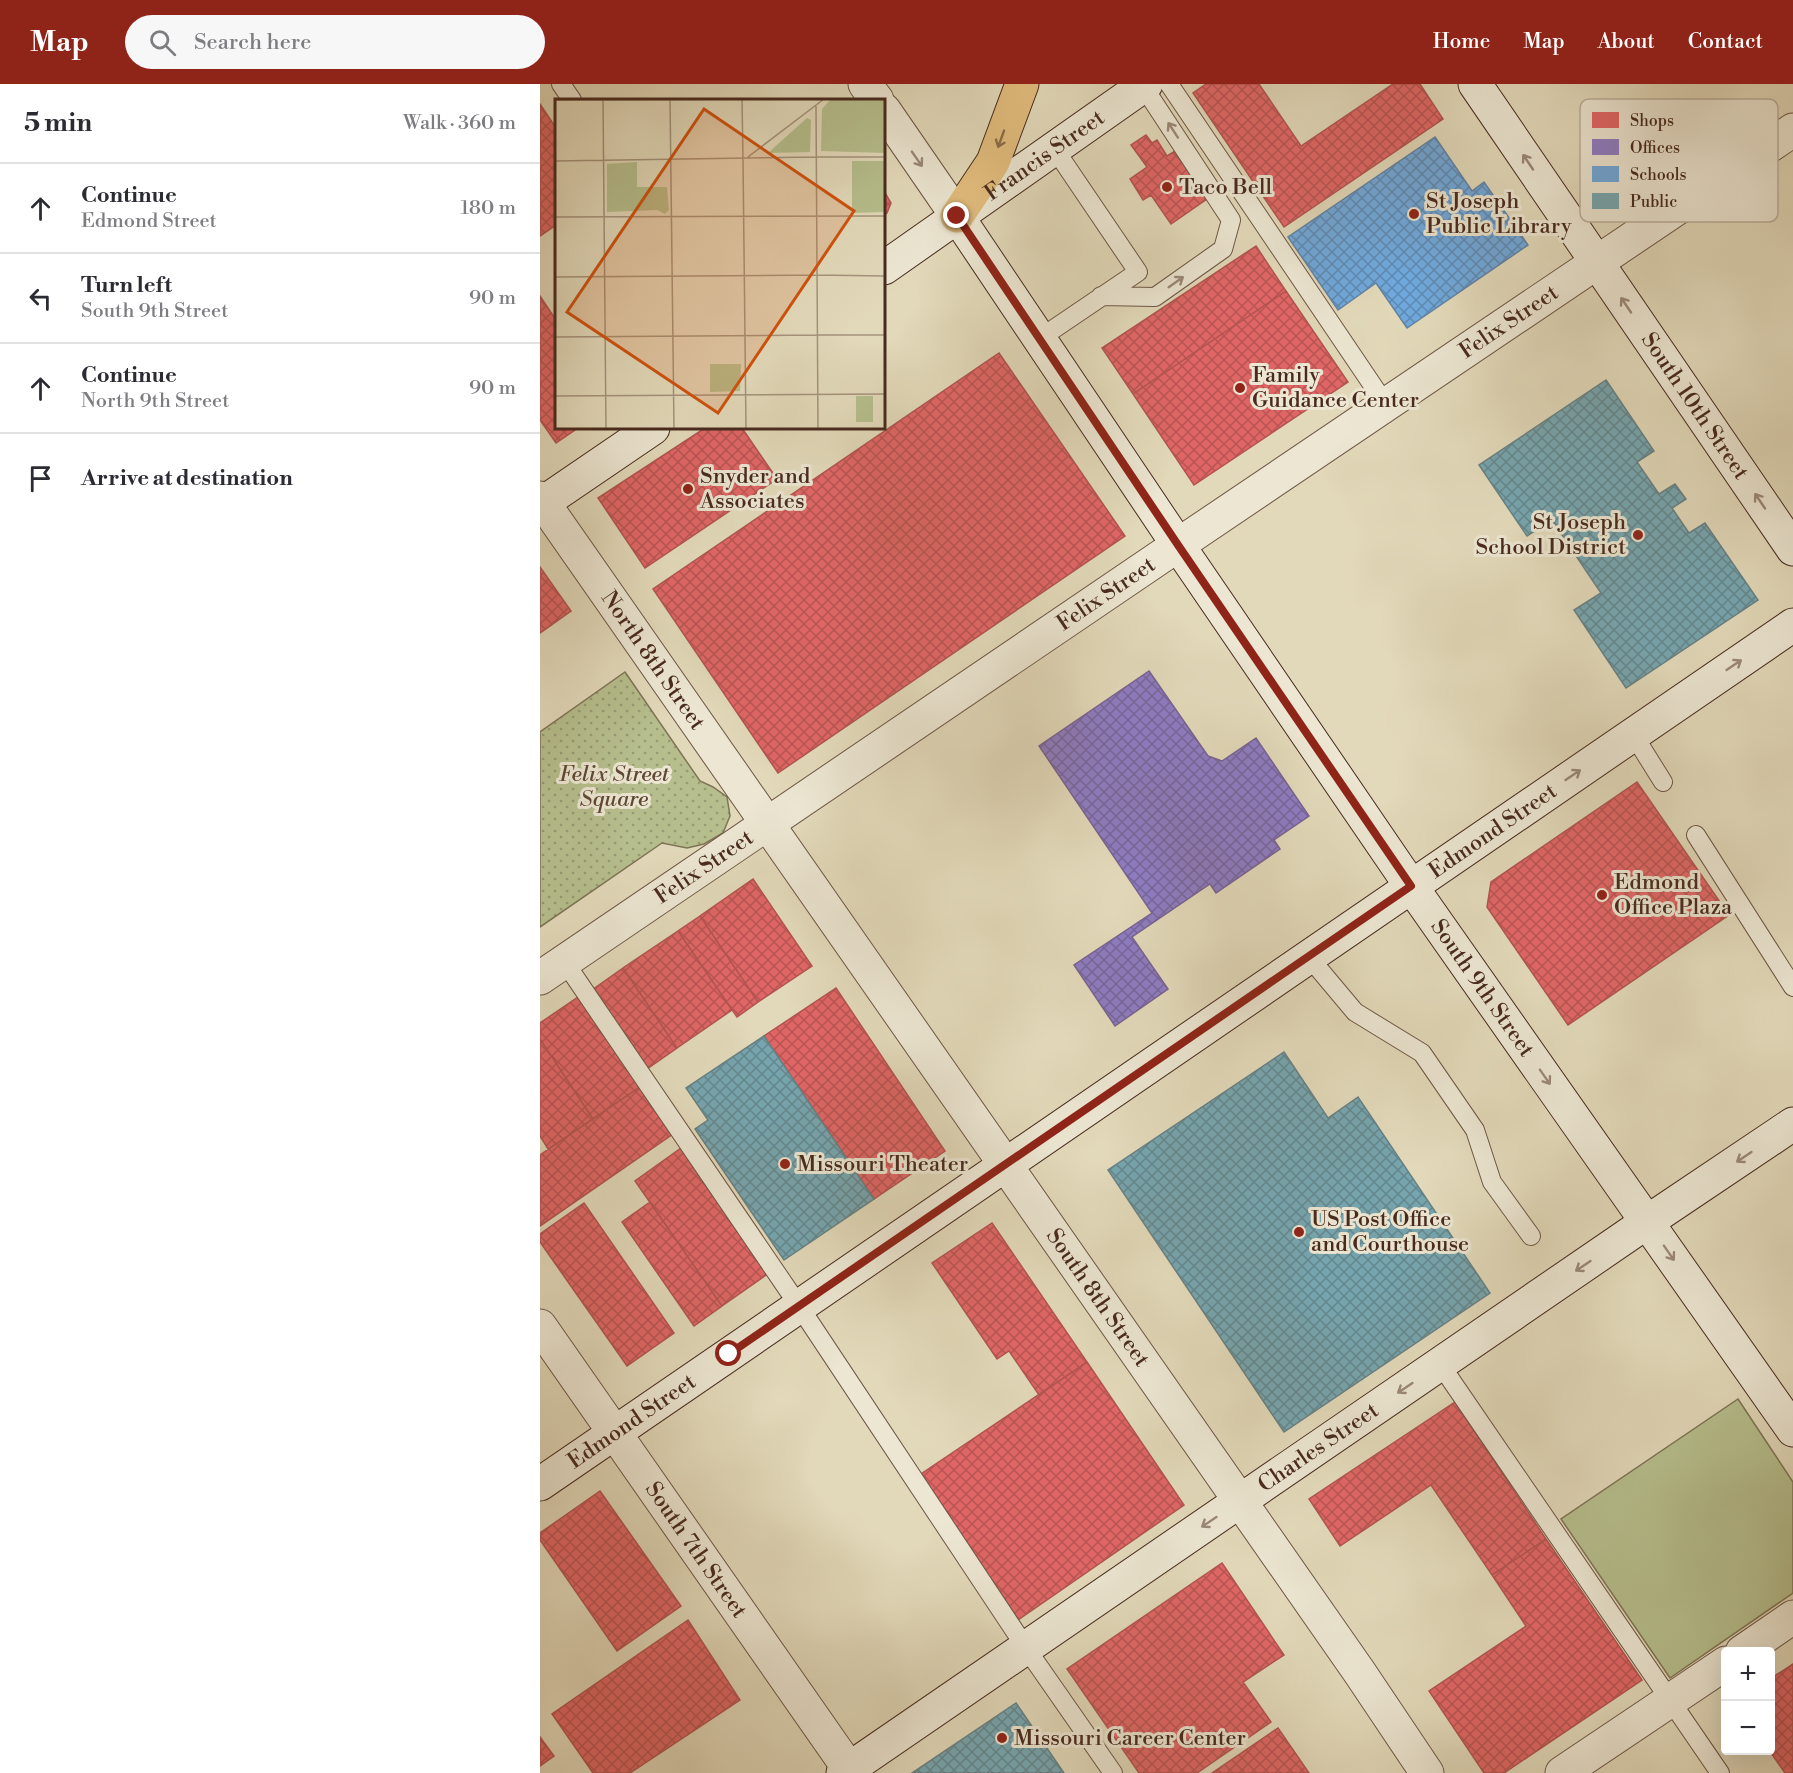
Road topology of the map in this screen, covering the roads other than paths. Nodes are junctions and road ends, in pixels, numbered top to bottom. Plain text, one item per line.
1 (561, 84) edge
2 (865, 84) edge
3 (1022, 84) edge
4 (1475, 84) edge
5 (1153, 85) edge
6 (571, 99) edge
7 (876, 99) edge
8 (885, 112) edge
9 (1793, 130) edge
10 (1778, 140) edge
11 (1054, 148) junction
12 (957, 216) junction
13 (1656, 222) edge
14 (1597, 262) junction
15 (885, 267) edge
16 (1101, 296) junction
17 (1039, 339) junction
18 (1386, 405) junction
19 (651, 429) edge
20 (541, 502) edge
21 (1178, 545) junction
22 (1793, 549) edge
23 (1793, 625) edge
24 (1633, 734) junction
25 (1663, 782) dead end
26 (767, 824) junction
27 (1696, 835) dead end
28 (1411, 886) junction
29 (1308, 956) junction
30 (552, 970) edge
31 (1793, 987) edge
32 (1793, 1124) edge
33 (1005, 1165) junction
34 (1647, 1222) junction
35 (1531, 1236) dead end
36 (799, 1306) junction
37 (540, 1326) edge
38 (1440, 1364) junction
39 (1793, 1430) edge
40 (615, 1433) junction
41 (540, 1484) edge
42 (1240, 1501) junction
43 (1793, 1617) edge
44 (1749, 1647) edge
45 (1026, 1648) junction
46 (1721, 1666) edge
47 (1670, 1700) junction
48 (848, 1772) edge
49 (1113, 1773) edge
50 (1427, 1773) edge
51 (1562, 1773) edge
52 (1720, 1773) edge

1 - 6 lane
2 - 7 main road
3 -> 12 main road
14 -> 4 main road, South 10th Street
5 - 11 main road, Francis Street
16 -> 5 lane
5 - 18 lane
8 -> 12 main road, South 9th Street
9 - 10 main road, Felix Street
11 - 12 main road, Francis Street
11 - 16 lane
12 - 15 main road, Francis Street
12 - 17 main road, South 9th Street
13 - 14 main road, Felix Street
14 - 18 main road, Felix Street
22 -> 14 main road, South 10th Street
16 - 17 lane
17 - 21 main road, South 9th Street
18 - 21 main road, Felix Street
19 - 20 main road
20 - 26 main road, North 8th Street
21 - 26 main road, Felix Street
21 - 28 main road, South 9th Street
24 -> 23 main road, Edmond Street
24 - 25 lane
28 -> 24 main road, Edmond Street
26 - 30 main road, Felix Street
26 - 33 main road, South 8th Street
27 - 31 lane
28 - 29 main road, Edmond Street
28 -> 34 main road, South 9th Street
29 - 33 main road, Edmond Street
29 - 35 lane
30 - 36 lane
32 -> 34 main road, Charles Street
33 - 36 main road, Edmond Street
33 - 42 main road, South 8th Street
34 -> 38 main road, Charles Street
34 -> 39 main road, South 9th Street
36 - 40 main road, Edmond Street
36 - 45 lane
37 - 40 main road, South 7th Street
38 -> 42 main road, Charles Street
38 - 47 lane
40 - 41 main road, Edmond Street
40 - 48 main road, South 7th Street
42 -> 45 main road, Charles Street
42 - 50 main road, South 8th Street
43 - 44 main road
45 - 48 main road, Charles Street
45 - 49 lane
46 - 47 main road
47 - 51 main road
47 - 52 lane

